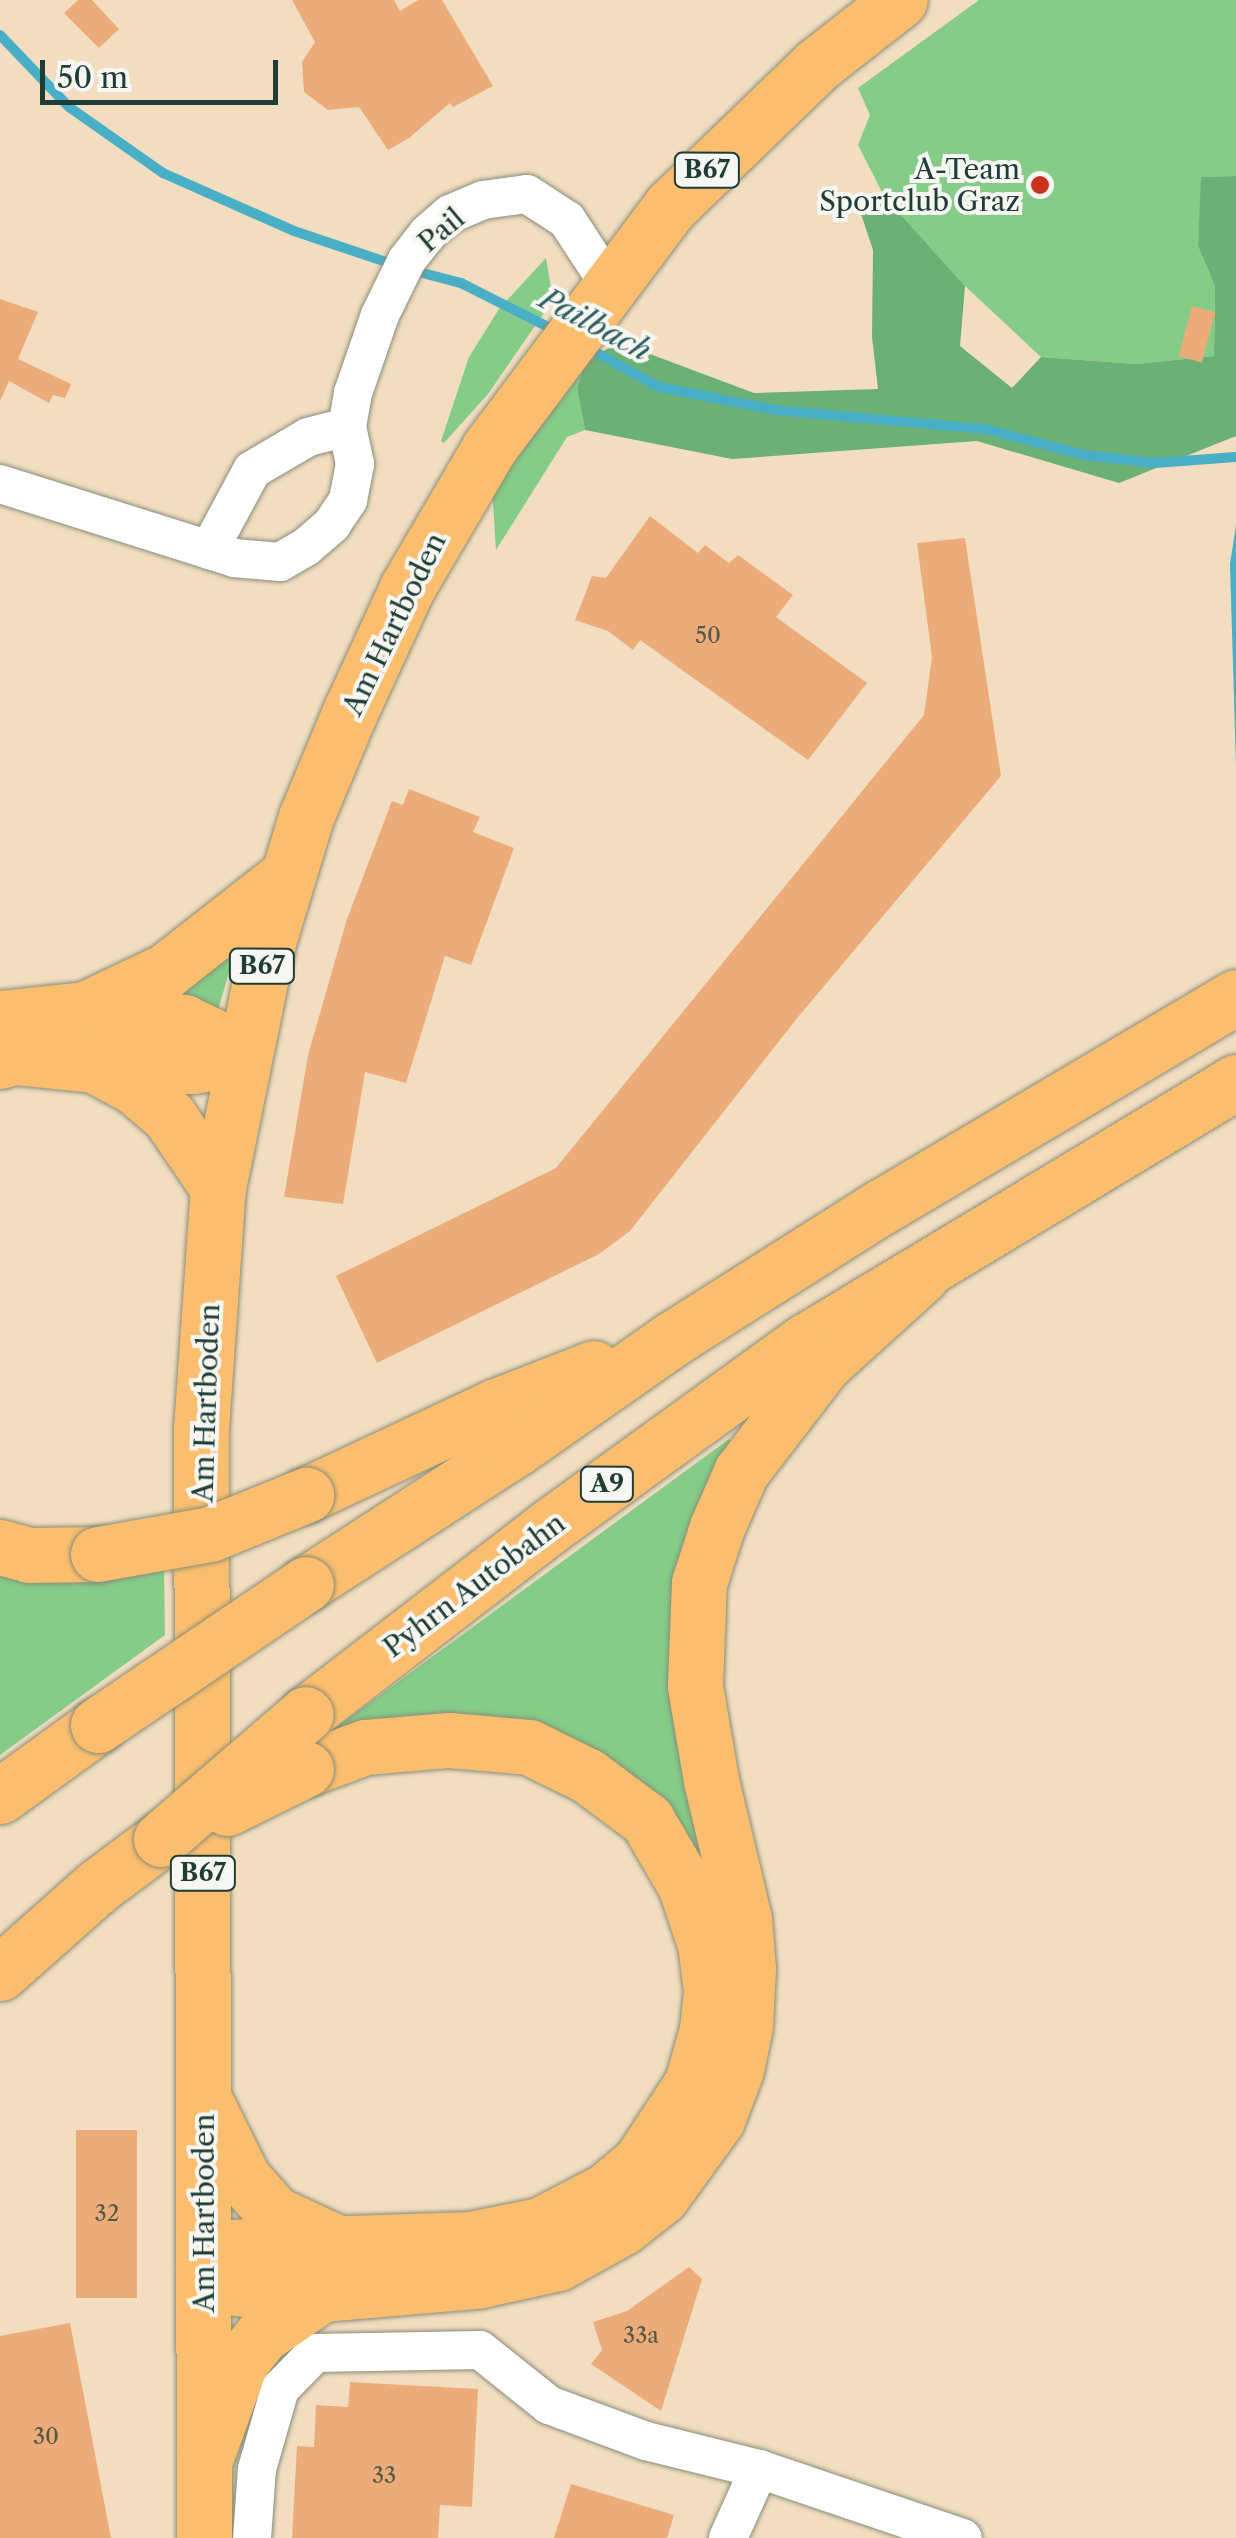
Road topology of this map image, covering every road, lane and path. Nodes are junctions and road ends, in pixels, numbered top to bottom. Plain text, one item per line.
1 (900, 0) edge
2 (583, 320) junction
3 (348, 426) junction
4 (0, 484) edge
5 (209, 550) junction
6 (288, 875) junction
7 (1236, 997) edge
8 (85, 1009) junction
9 (0, 1018) edge
10 (241, 1058) junction
11 (0, 1060) edge
12 (94, 1066) junction
13 (1236, 1082) edge
14 (218, 1188) junction
15 (922, 1275) junction
16 (672, 1339) junction
17 (0, 1547) edge
18 (0, 1796) edge
19 (161, 1840) junction
20 (0, 1973) edge
21 (204, 2098) junction
22 (348, 2246) junction
23 (203, 2265) junction
24 (322, 2294) junction
25 (204, 2462) junction
26 (759, 2469) junction
27 (204, 2538) edge
28 (252, 2538) edge
29 (728, 2538) edge
30 (963, 2538) edge

1 - 2 main road, B67
2 - 3 street, Pail
2 - 6 main road, Am Hartboden / B67
3 - 5 street
3 - 5 street, Pail
4 - 5 street, Pail
6 - 8 main road
6 - 10 main road, Am Hartboden / B67
7 - 16 main road
8 - 9 main road
8 - 10 main road
10 - 12 main road
10 - 14 main road, Am Hartboden / B67
11 - 12 main road
12 - 14 main road
13 - 15 main road, Pyhrn Autobahn / A9
14 - 21 main road, Am Hartboden / B67
15 - 19 main road, Pyhrn Autobahn / A9, bridge
15 - 24 main road
16 - 17 main road, bridge
16 - 18 main road, bridge
19 - 20 main road, Pyhrn Autobahn / A9
19 - 22 main road, bridge
21 - 22 main road
21 - 23 main road, Am Hartboden / B67
22 - 23 main road
23 - 24 main road
23 - 25 main road, Am Hartboden / B67
24 - 25 main road
25 - 27 main road, Am Hartboden / B67
26 - 28 street
26 - 29 street
26 - 30 street

